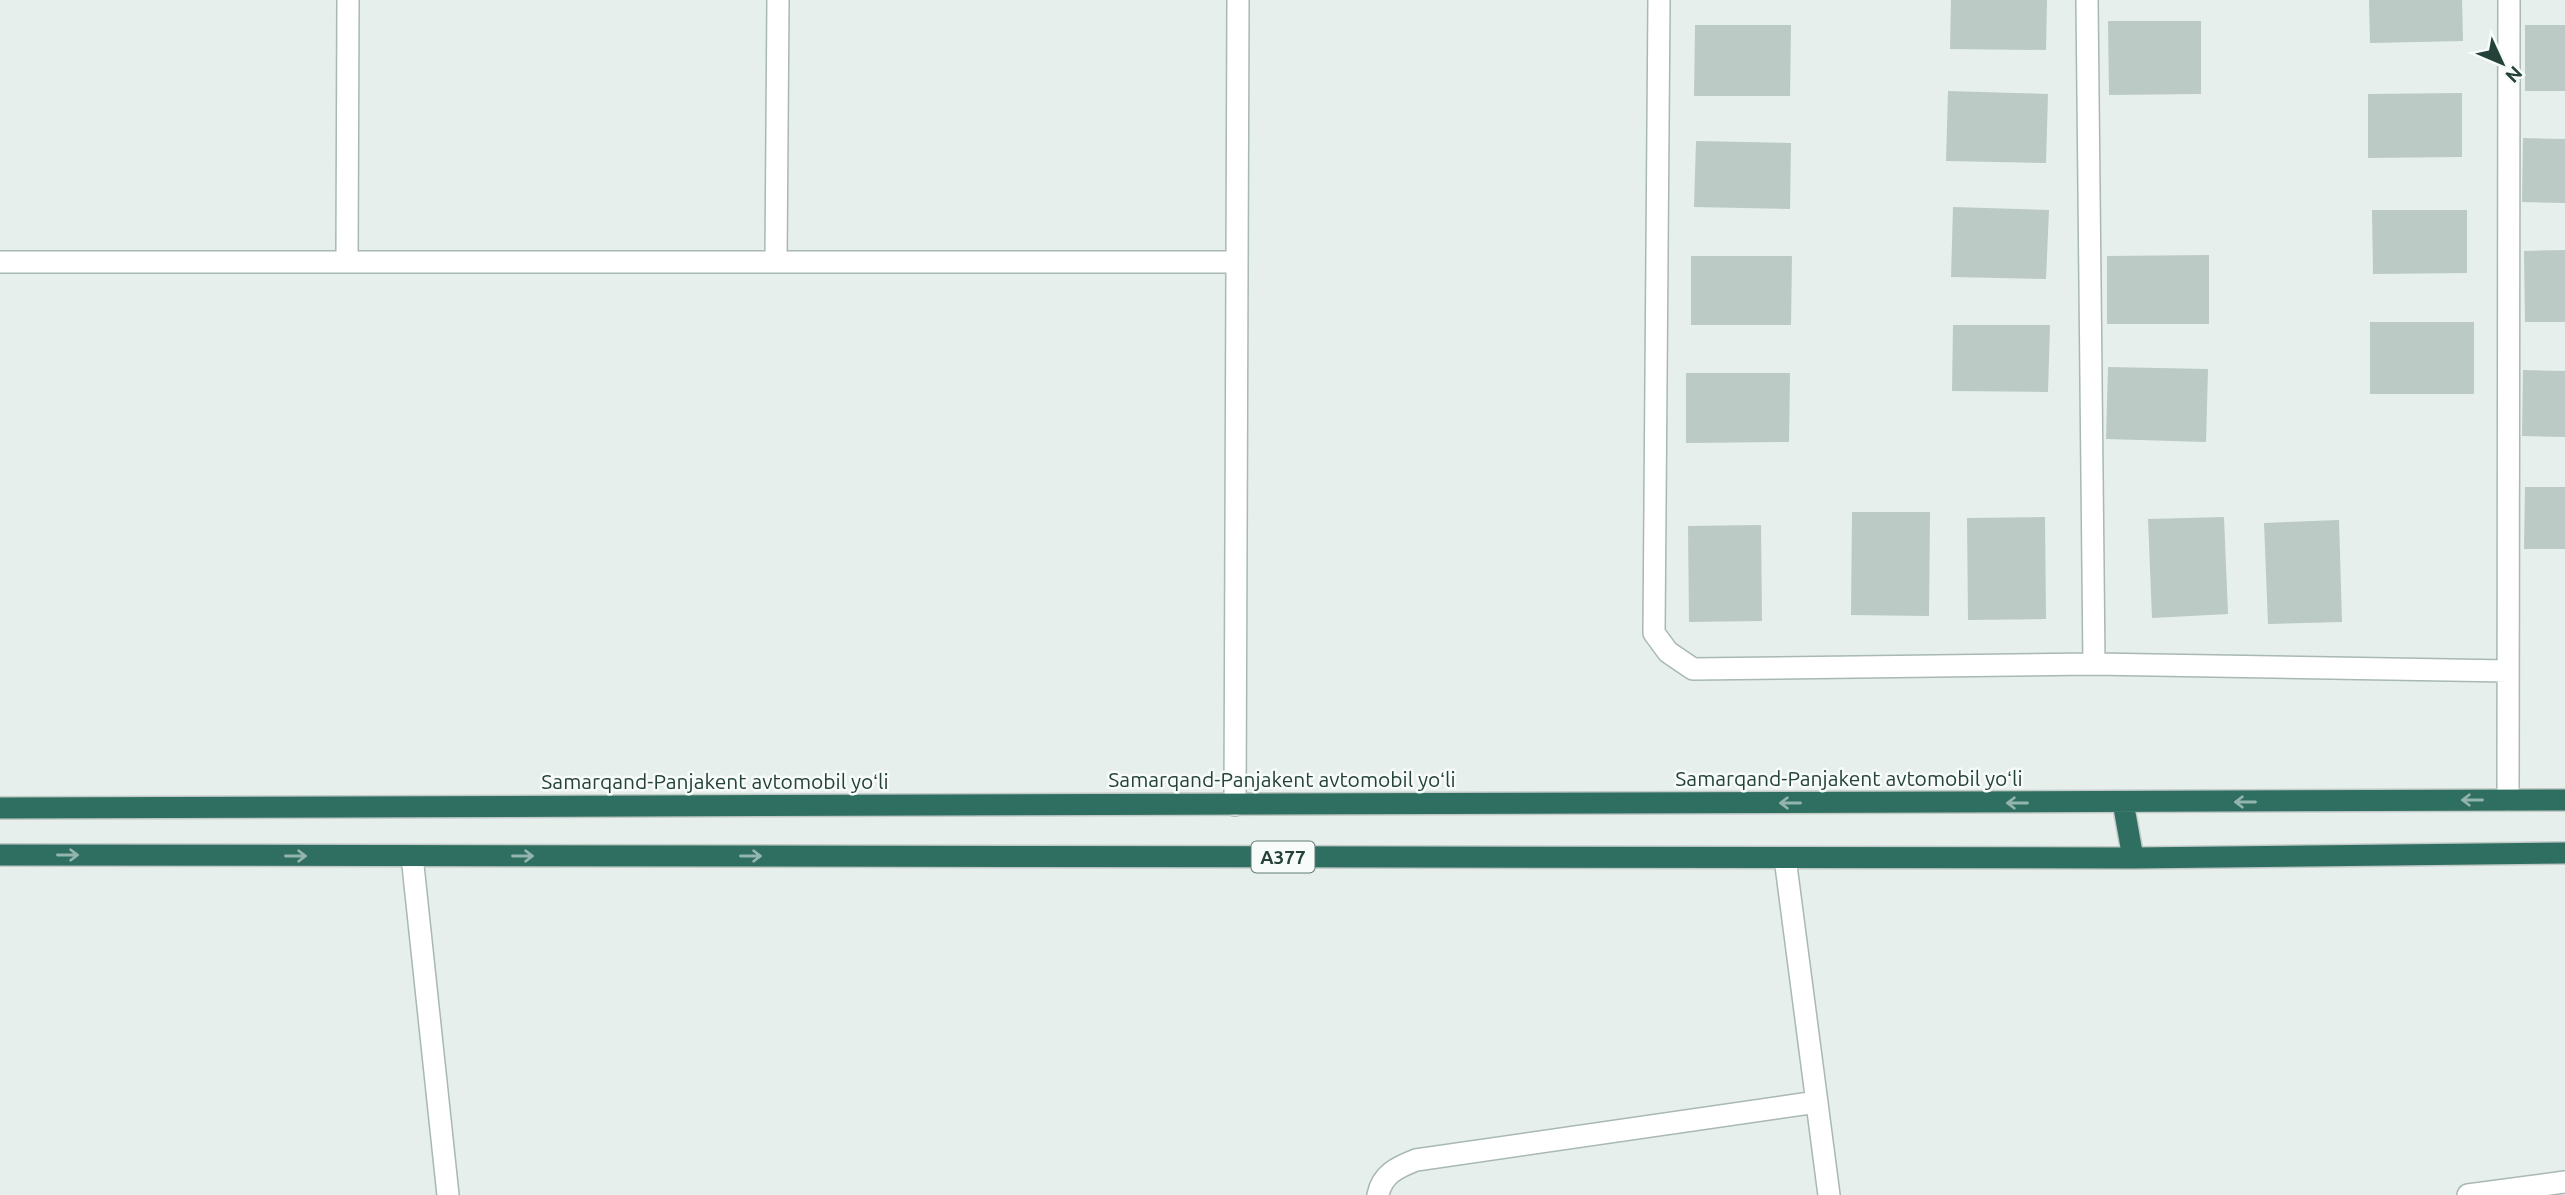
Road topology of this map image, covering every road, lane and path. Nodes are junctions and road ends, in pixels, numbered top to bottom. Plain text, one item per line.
1 (348, 0) edge
2 (778, 0) edge
3 (1238, 0) edge
4 (1659, 0) edge
5 (2087, 0) edge
6 (2509, 0) edge
7 (776, 260) junction
8 (346, 261) junction
9 (0, 262) edge
10 (1237, 262) junction
11 (2094, 664) junction
12 (2508, 671) junction
13 (2508, 800) junction
14 (2565, 800) edge
15 (2123, 802) junction
16 (1235, 805) junction
17 (0, 808) edge
18 (2565, 853) edge
19 (0, 855) edge
20 (412, 856) junction
21 (1785, 858) junction
22 (2133, 858) junction
23 (1817, 1102) junction
24 (2565, 1182) edge
25 (448, 1195) edge
26 (1378, 1195) edge
27 (1829, 1195) edge
28 (2468, 1195) edge

1 - 8 street
2 - 7 street
3 - 10 street
4 - 11 street
5 - 11 street
6 - 12 street
7 - 8 street
7 - 10 street
8 - 9 street
10 - 16 street
11 - 12 street
12 - 13 street
13 - 14 highway, Samarqand-Panjakent avtomobil yoʻli
13 -> 15 highway, Samarqand-Panjakent avtomobil yoʻli
15 -> 16 highway, Samarqand-Panjakent avtomobil yoʻli
15 - 22 highway
16 - 17 highway, Samarqand-Panjakent avtomobil yoʻli
18 - 22 highway, A377
19 -> 20 highway, A377
20 -> 21 highway, A377
20 - 25 street
21 - 22 highway, A377
21 - 23 street
23 - 26 street
23 - 27 street
24 - 28 street

